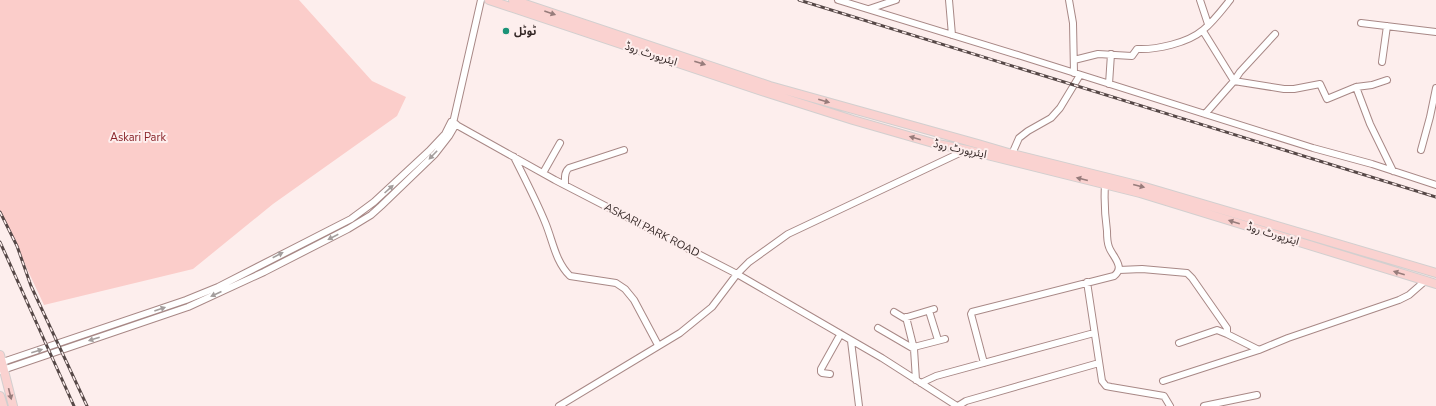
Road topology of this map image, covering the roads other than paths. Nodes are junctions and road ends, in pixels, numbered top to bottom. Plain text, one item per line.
1 (481, 0) edge
2 (489, 0) edge
3 (513, 0) edge
4 (839, 0) edge
5 (896, 0) edge
6 (949, 0) edge
7 (1069, 0) edge
8 (1200, 0) edge
9 (1230, 0) edge
10 (869, 9) junction
11 (1361, 23) dead end
12 (1208, 24) junction
13 (1387, 26) junction
14 (1203, 31) junction
15 (1436, 32) edge
16 (1275, 34) dead end
17 (952, 35) junction
18 (1111, 54) junction
19 (1074, 60) junction
20 (1382, 62) dead end
21 (1077, 74) junction
22 (1387, 80) dead end
23 (1234, 81) junction
24 (1109, 84) junction
25 (1356, 87) junction
26 (1436, 88) edge
27 (1205, 114) junction
28 (1433, 117) edge
29 (453, 123) junction
30 (560, 143) dead end
31 (978, 144) junction
32 (624, 150) dead end
33 (967, 150) junction
34 (1421, 150) dead end
35 (1012, 154) junction
36 (514, 157) junction
37 (1393, 171) junction
38 (543, 173) junction
39 (565, 184) junction
40 (1105, 185) junction
41 (1436, 185) edge
42 (1119, 270) junction
43 (1436, 273) edge
44 (737, 274) junction
45 (1425, 281) junction
46 (1087, 282) junction
47 (1436, 284) edge
48 (894, 312) dead end
49 (906, 318) junction
50 (878, 328) dead end
51 (1094, 333) junction
52 (1227, 334) junction
53 (840, 335) junction
54 (851, 341) junction
55 (1179, 343) dead end
56 (658, 346) junction
57 (914, 348) junction
58 (1259, 350) junction
59 (984, 363) junction
60 (1, 364) edge
61 (1099, 364) junction
62 (830, 374) dead end
63 (1163, 381) dead end
64 (918, 382) junction
65 (1257, 395) dead end
66 (0, 396) edge
67 (3, 406) edge
68 (13, 406) edge
69 (559, 406) edge
70 (859, 406) edge
71 (957, 406) edge
72 (1170, 406) edge
73 (1204, 406) edge

1 - 29 street
33 -> 2 main road, ایئرپورٹ روڈ
3 -> 31 main road, ایئرپورٹ روڈ
4 - 10 street
5 - 10 street
6 - 17 street
7 - 19 street
8 - 12 street
9 - 12 street
10 - 17 street
11 - 13 street
12 - 14 street
13 - 15 street
13 - 20 street
14 - 18 street
14 - 23 street
16 - 23 street
17 - 21 street
18 - 19 street
18 - 24 street
19 - 21 street
21 - 24 street
21 - 35 street
22 - 25 street
23 - 25 street
23 - 27 street
24 - 27 street
25 - 37 street
26 - 28 street
27 - 37 street
28 - 34 street
29 - 36 street, ASKARI PARK ROAD
29 - 60 street
30 - 38 street
31 - 33 street
31 - 35 main road, ایئرپورٹ روڈ
32 - 39 street
40 -> 33 main road, ایئرپورٹ روڈ
33 - 44 street
35 -> 43 main road, ایئرپورٹ روڈ
36 - 38 street, ASKARI PARK ROAD
36 - 56 street
37 - 41 street
38 - 39 street, ASKARI PARK ROAD
39 - 44 street, ASKARI PARK ROAD
40 - 42 street
45 -> 40 main road, ایئرپورٹ روڈ
42 - 46 street
42 - 52 street
44 - 53 street, ASKARI PARK ROAD
44 - 56 street
45 - 47 main road, ایئرپورٹ روڈ
45 - 58 street
46 - 51 street
46 - 59 street
48 - 49 street
49 - 57 street
49 - 57 street
50 - 57 street
51 - 59 street
51 - 61 street
52 - 55 street
52 - 58 street
53 - 54 street, ASKARI PARK ROAD
53 - 62 street
54 - 64 street, ASKARI PARK ROAD
54 - 70 street
56 - 69 street
57 - 64 street
58 - 63 street
59 - 64 street
60 -> 68 main road
61 - 71 street
61 - 72 street
64 - 71 street, ASKARI PARK ROAD
65 - 73 street
66 - 67 main road

